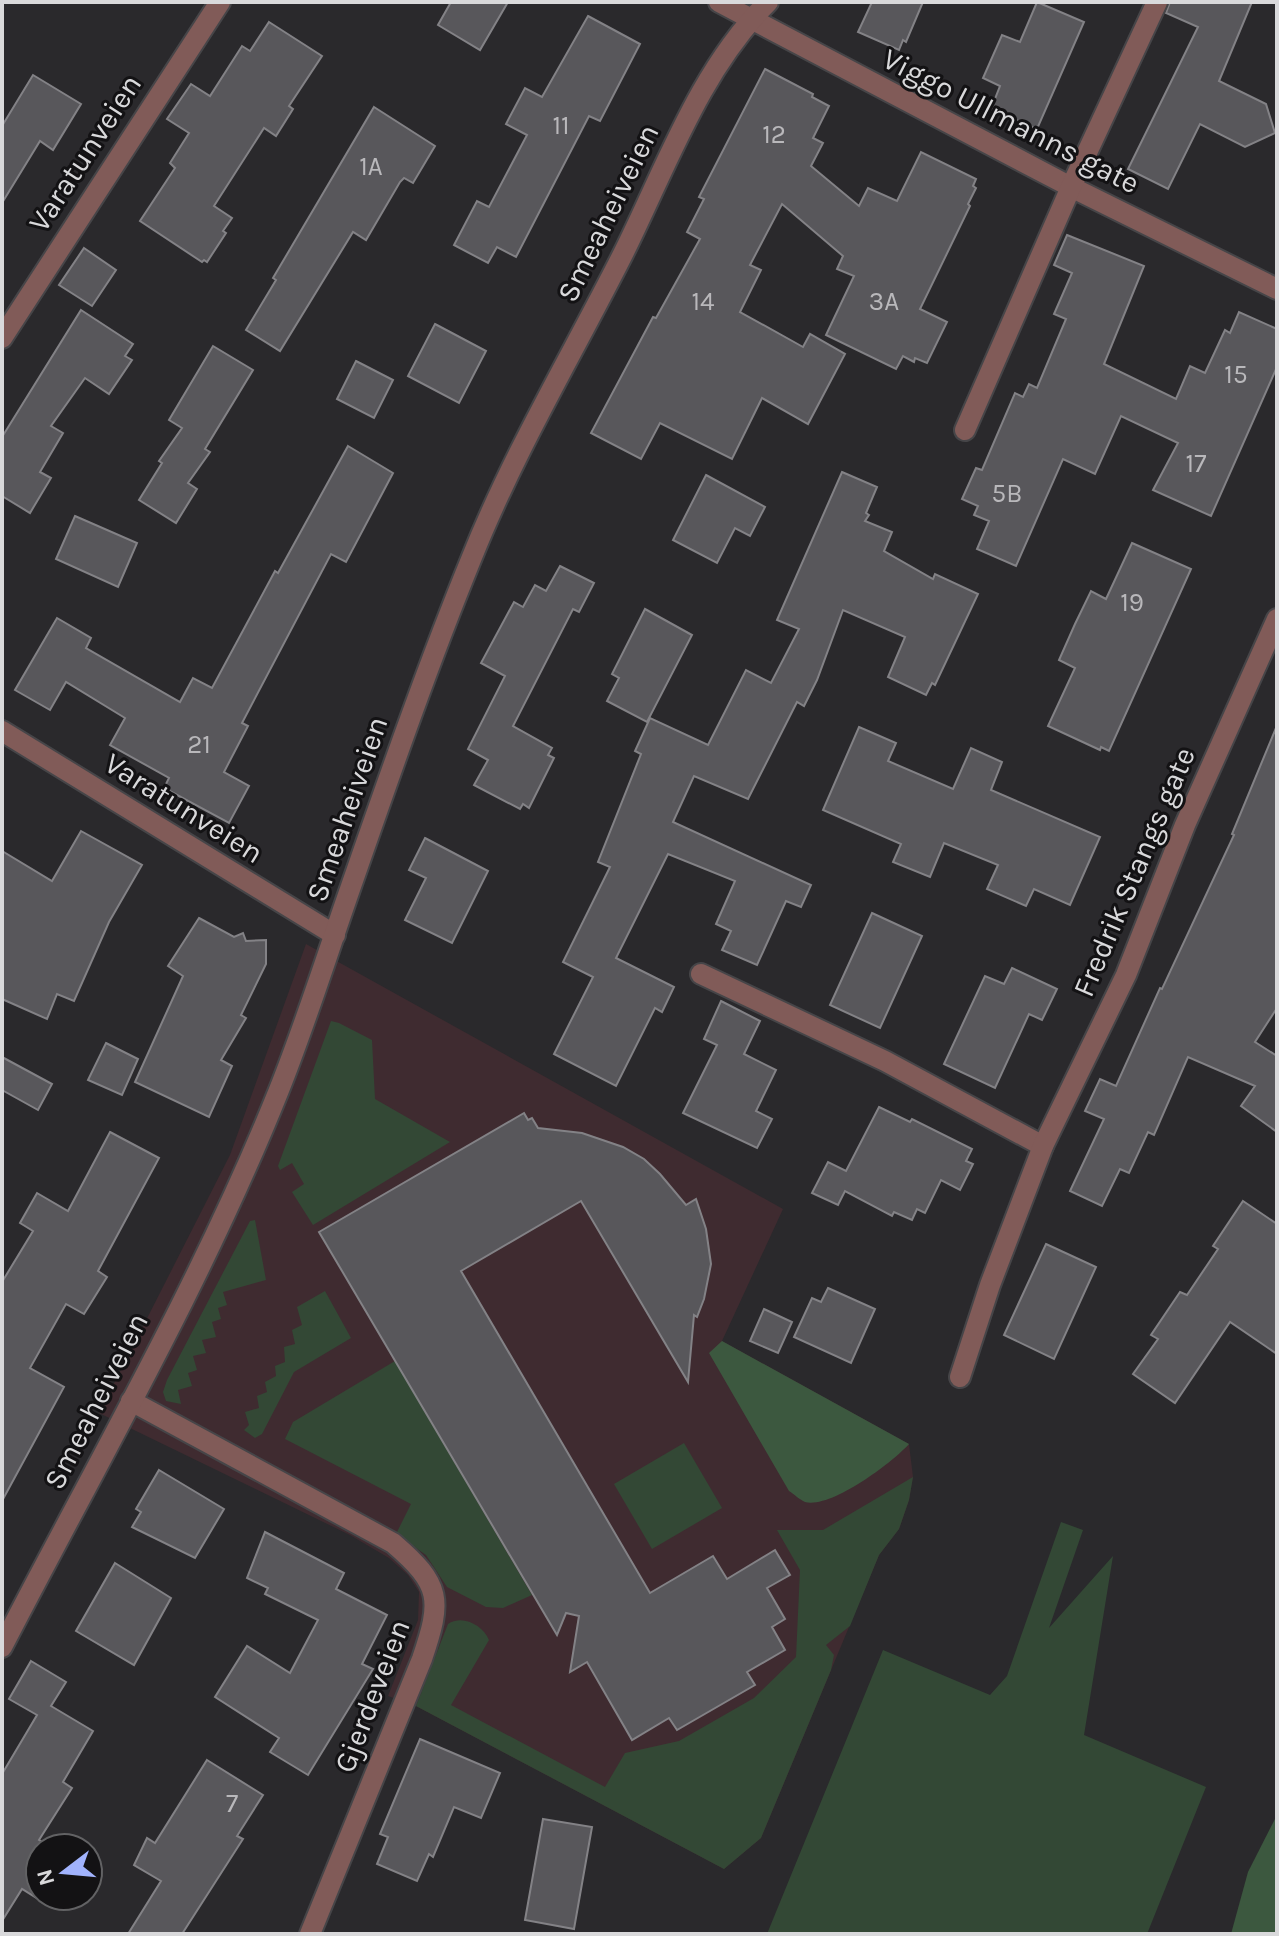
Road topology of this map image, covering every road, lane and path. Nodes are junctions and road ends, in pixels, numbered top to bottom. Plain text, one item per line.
1 (220, 2) edge
2 (719, 2) edge
3 (768, 2) edge
4 (1157, 2) edge
5 (751, 19) junction
6 (1071, 187) junction
7 (1277, 289) edge
8 (2, 338) edge
9 (965, 430) dead end
10 (1277, 619) edge
11 (2, 731) edge
12 (335, 935) junction
13 (701, 974) dead end
14 (1043, 1146) junction
15 (960, 1377) dead end
16 (131, 1401) junction
17 (2, 1647) edge
18 (310, 1934) edge

1 - 8 street, Varatunveien
2 - 5 street, Viggo Ullmanns gate
3 - 5 street, Smeaheiveien
4 - 6 street
5 - 6 street, Viggo Ullmanns gate
5 - 12 street, Smeaheiveien
6 - 7 street, Viggo Ullmanns gate
6 - 9 street
10 - 14 street, Fredrik Stangs gate
11 - 12 street, Varatunveien
12 - 16 street, Smeaheiveien
13 - 14 street
14 - 15 street, Fredrik Stangs gate
16 - 17 street, Smeaheiveien
16 - 18 street, Gjerdeveien

